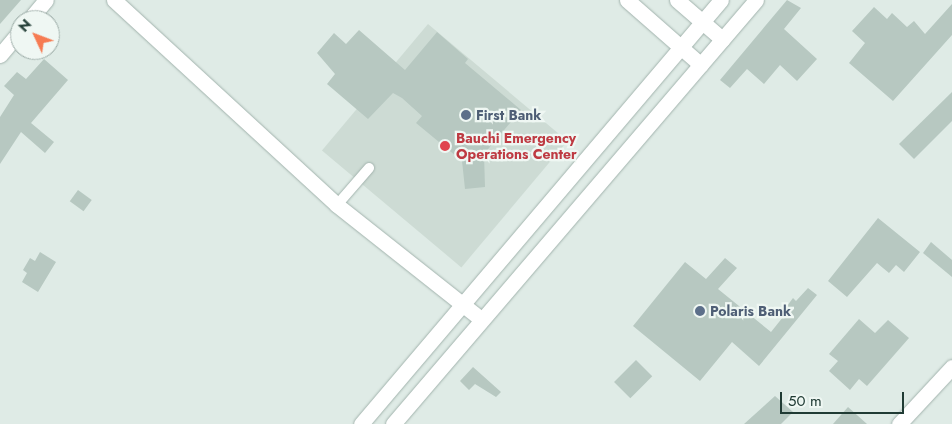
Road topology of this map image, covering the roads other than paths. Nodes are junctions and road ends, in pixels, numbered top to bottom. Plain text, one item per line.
1 (46, 0) edge
2 (114, 0) edge
3 (627, 0) edge
4 (677, 0) edge
5 (721, 0) edge
6 (756, 0) edge
7 (38, 10) edge
8 (703, 21) junction
9 (722, 39) junction
10 (10, 43) edge
11 (681, 48) junction
12 (0, 55) edge
13 (701, 64) junction
14 (369, 168) dead end
15 (337, 205) junction
16 (461, 304) junction
17 (481, 319) junction
18 (952, 368) edge
19 (361, 424) edge
20 (393, 424) edge
21 (899, 424) edge

1 - 7 street
2 - 15 street
3 - 11 street
4 - 8 street
5 - 8 street
6 - 9 street
8 - 9 street
8 - 11 street
9 - 13 street
10 - 12 street
11 - 13 street
11 - 16 street
13 - 17 street
14 - 15 lane
15 - 16 street
16 - 17 street
16 - 19 street
17 - 20 street
18 - 21 street

